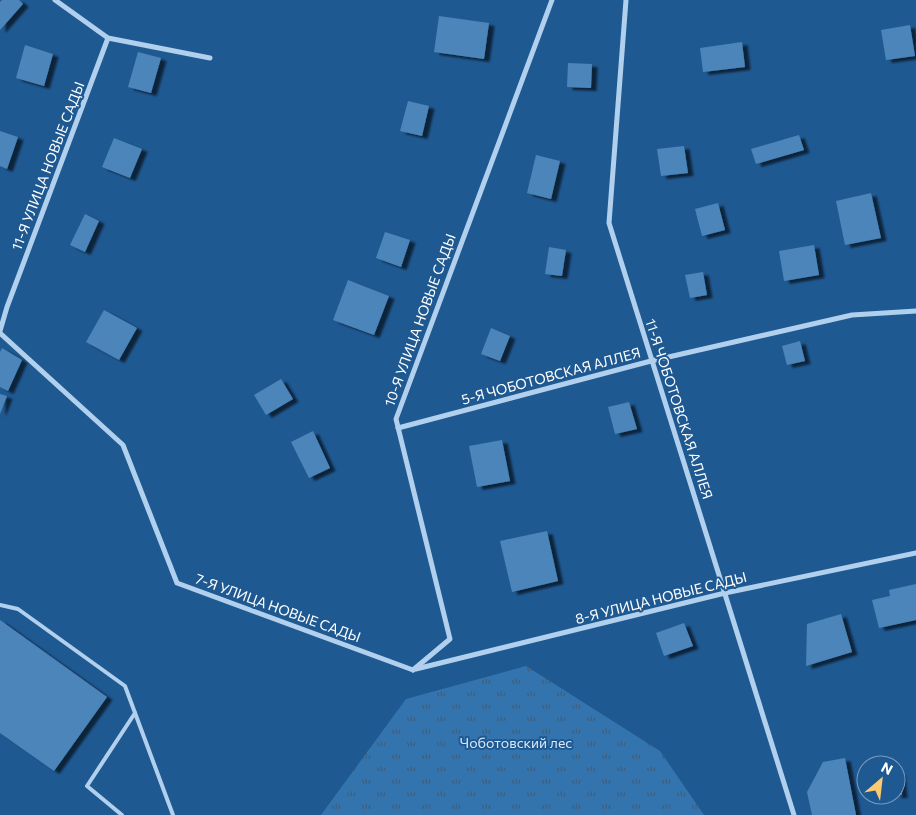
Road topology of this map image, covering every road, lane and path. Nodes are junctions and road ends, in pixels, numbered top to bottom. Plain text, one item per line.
1 (55, 0) edge
2 (552, 0) edge
3 (626, 0) edge
4 (108, 38) junction
5 (210, 58) dead end
6 (916, 311) edge
7 (0, 332) edge
8 (652, 361) junction
9 (398, 428) junction
10 (916, 552) edge
11 (725, 593) junction
12 (0, 605) edge
13 (413, 670) junction
14 (135, 713) junction
15 (122, 815) edge
16 (173, 815) edge
17 (794, 815) edge

1 - 4 street
2 - 9 street, 10-Я УЛИЦА НОВЫЕ САДЫ
3 - 8 street, 11-Я ЧОБОТОВСКАЯ АЛЛЕЯ
4 - 5 street
4 - 7 street, 11-Я УЛИЦА НОВЫЕ САДЫ
6 - 8 street, 5-Я ЧОБОТОВСКАЯ АЛЛЕЯ
7 - 13 street, 7-Я УЛИЦА НОВЫЕ САДЫ
8 - 9 street, 5-Я ЧОБОТОВСКАЯ АЛЛЕЯ
8 - 11 street, 11-Я ЧОБОТОВСКАЯ АЛЛЕЯ
9 - 13 street, 10-Я УЛИЦА НОВЫЕ САДЫ
10 - 11 street, 8-Я УЛИЦА НОВЫЕ САДЫ
11 - 13 street, 8-Я УЛИЦА НОВЫЕ САДЫ
11 - 17 street, 11-Я ЧОБОТОВСКАЯ АЛЛЕЯ
12 - 14 lane
14 - 15 lane
14 - 16 lane

